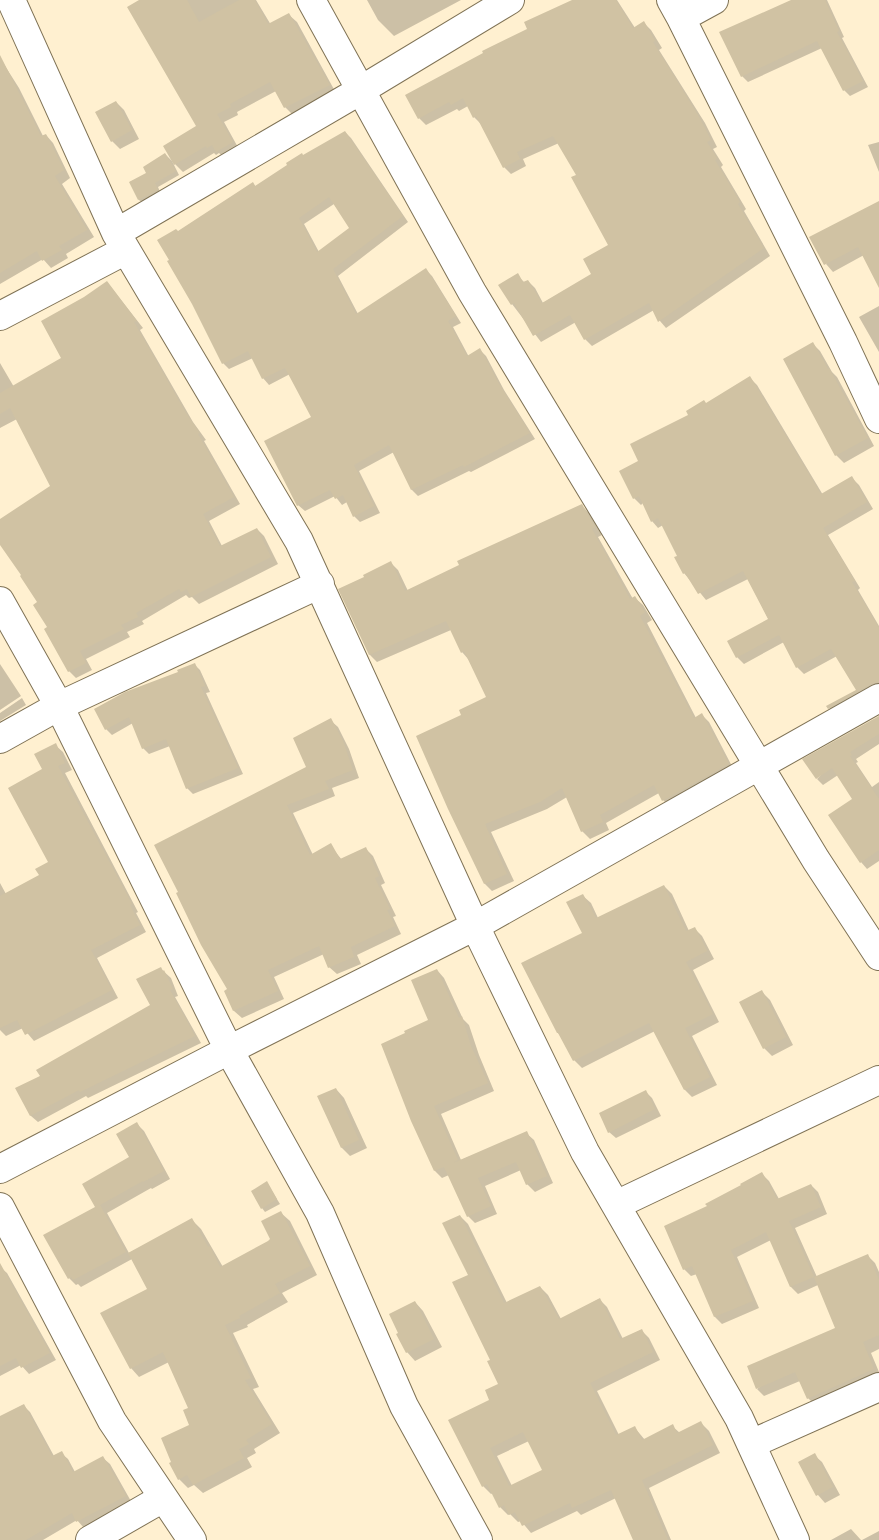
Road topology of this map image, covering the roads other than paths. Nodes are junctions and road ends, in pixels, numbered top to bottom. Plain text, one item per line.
1 (11, 0) edge
2 (311, 0) edge
3 (510, 0) edge
4 (714, 0) edge
5 (676, 9) edge
6 (361, 90) junction
7 (121, 242) junction
8 (0, 316) edge
9 (879, 419) edge
10 (320, 584) junction
11 (0, 602) edge
12 (879, 698) edge
13 (59, 706) junction
14 (0, 739) edge
15 (760, 767) junction
16 (475, 926) junction
17 (879, 956) edge
18 (229, 1050) junction
19 (879, 1080) edge
20 (0, 1169) edge
21 (616, 1205) junction
22 (0, 1207) edge
23 (879, 1388) edge
24 (751, 1444) junction
25 (163, 1498) junction
26 (90, 1540) edge
27 (192, 1540) edge
28 (478, 1540) edge
29 (795, 1540) edge

1 - 7 street
2 - 6 street
3 - 6 street
4 - 5 street
5 - 9 street
6 - 7 street
6 - 15 street
7 - 8 street
7 - 10 street
10 - 13 street
10 - 16 street
11 - 13 street
12 - 15 street
13 - 14 street
13 - 18 street
15 - 16 street
15 - 17 street
16 - 18 street
16 - 21 street
18 - 20 street
18 - 28 street
19 - 21 street
21 - 24 street
22 - 25 street
23 - 24 street
24 - 29 street
25 - 26 street
25 - 27 street

